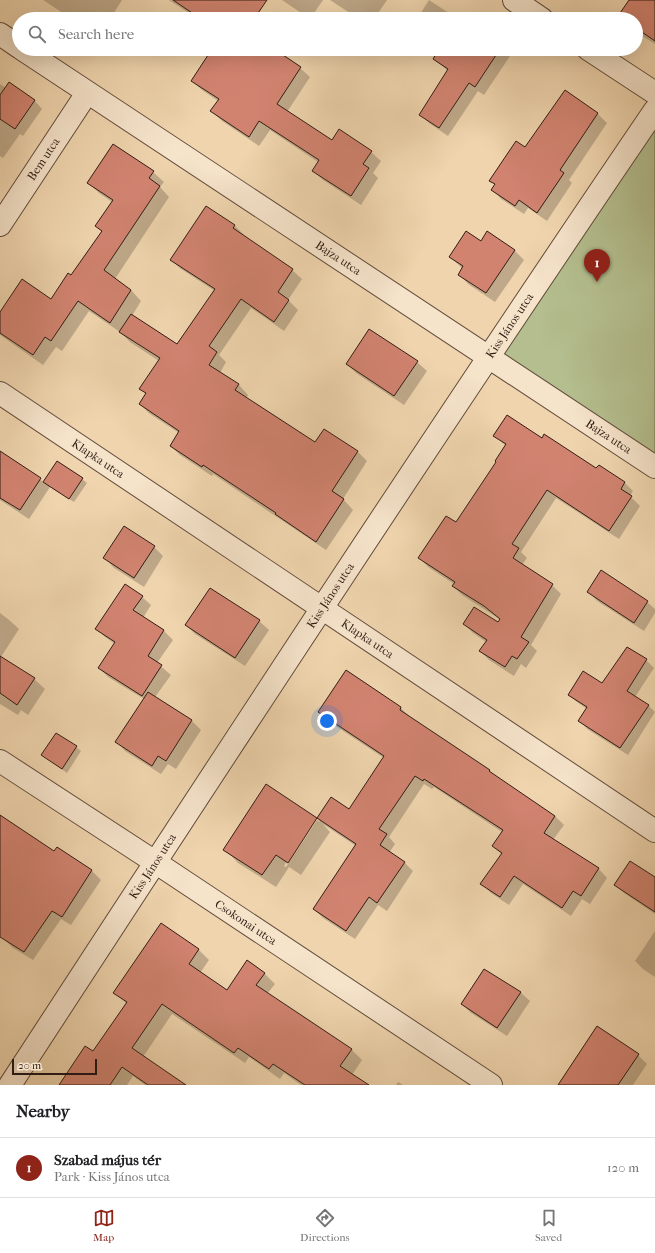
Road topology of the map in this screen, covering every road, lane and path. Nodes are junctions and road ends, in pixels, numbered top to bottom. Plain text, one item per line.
1 (514, 0) edge
2 (532, 12) edge
3 (0, 34) edge
4 (12, 42) edge
5 (32, 56) edge
6 (599, 56) edge
7 (87, 93) junction
8 (655, 93) edge
9 (655, 110) edge
10 (1, 221) edge
11 (488, 358) junction
12 (0, 394) edge
13 (655, 467) edge
14 (323, 609) junction
15 (0, 761) edge
16 (655, 831) edge
17 (155, 862) junction
18 (10, 1085) edge
19 (491, 1085) edge

1 - 2 street
3 - 4 street
5 - 7 street, Bajza utca
6 - 8 street
7 - 10 street, Bem utca
7 - 11 street, Bajza utca
9 - 11 street, Kiss János utca
11 - 13 street, Bajza utca
11 - 14 street, Kiss János utca
12 - 14 street, Klapka utca
14 - 16 street, Klapka utca
14 - 17 street, Kiss János utca
15 - 17 street, Csokonai utca
17 - 18 street, Kiss János utca
17 - 19 street, Csokonai utca

